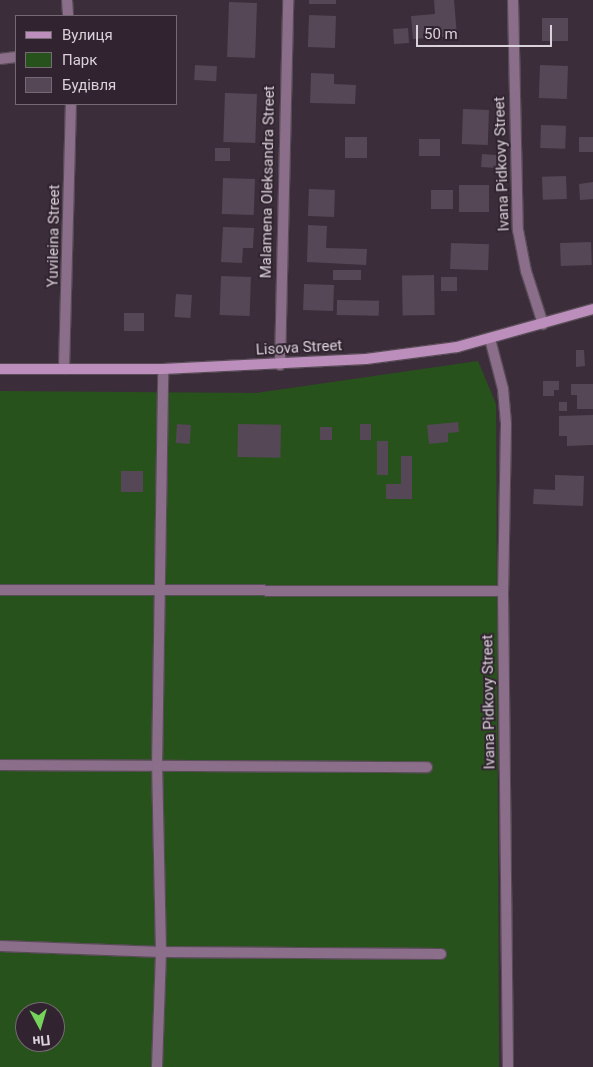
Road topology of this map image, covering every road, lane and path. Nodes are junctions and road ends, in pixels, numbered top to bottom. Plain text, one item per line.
1 (67, 0) edge
2 (288, 0) edge
3 (513, 0) edge
4 (68, 15) edge
5 (15, 57) edge
6 (0, 59) edge
7 (71, 105) edge
8 (593, 308) edge
9 (543, 324) junction
10 (490, 339) junction
11 (280, 365) junction
12 (0, 369) edge
13 (64, 369) junction
14 (164, 369) junction
15 (0, 590) edge
16 (160, 591) junction
17 (503, 591) junction
18 (0, 765) edge
19 (427, 767) dead end
20 (157, 768) junction
21 (0, 946) edge
22 (161, 952) junction
23 (441, 954) dead end
24 (157, 1067) edge
25 (508, 1067) edge

1 - 4 street
2 - 11 street, Malamena Oleksandra Street
3 - 9 street, Ivana Pidkovy Street
5 - 6 street
7 - 13 street, Yuvileina Street
8 - 9 main road, Lisova Street
9 - 10 main road, Lisova Street
10 - 11 main road, Lisova Street
10 - 17 street, Ivana Pidkovy Street
11 - 14 main road, Lisova Street
12 - 13 main road, Lisova Street
13 - 14 main road, Lisova Street
14 - 16 street
15 - 16 street
16 - 17 street
16 - 20 street
17 - 25 street, Ivana Pidkovy Street
18 - 20 street
19 - 20 street
20 - 22 street
21 - 22 street
22 - 23 street
22 - 24 street

